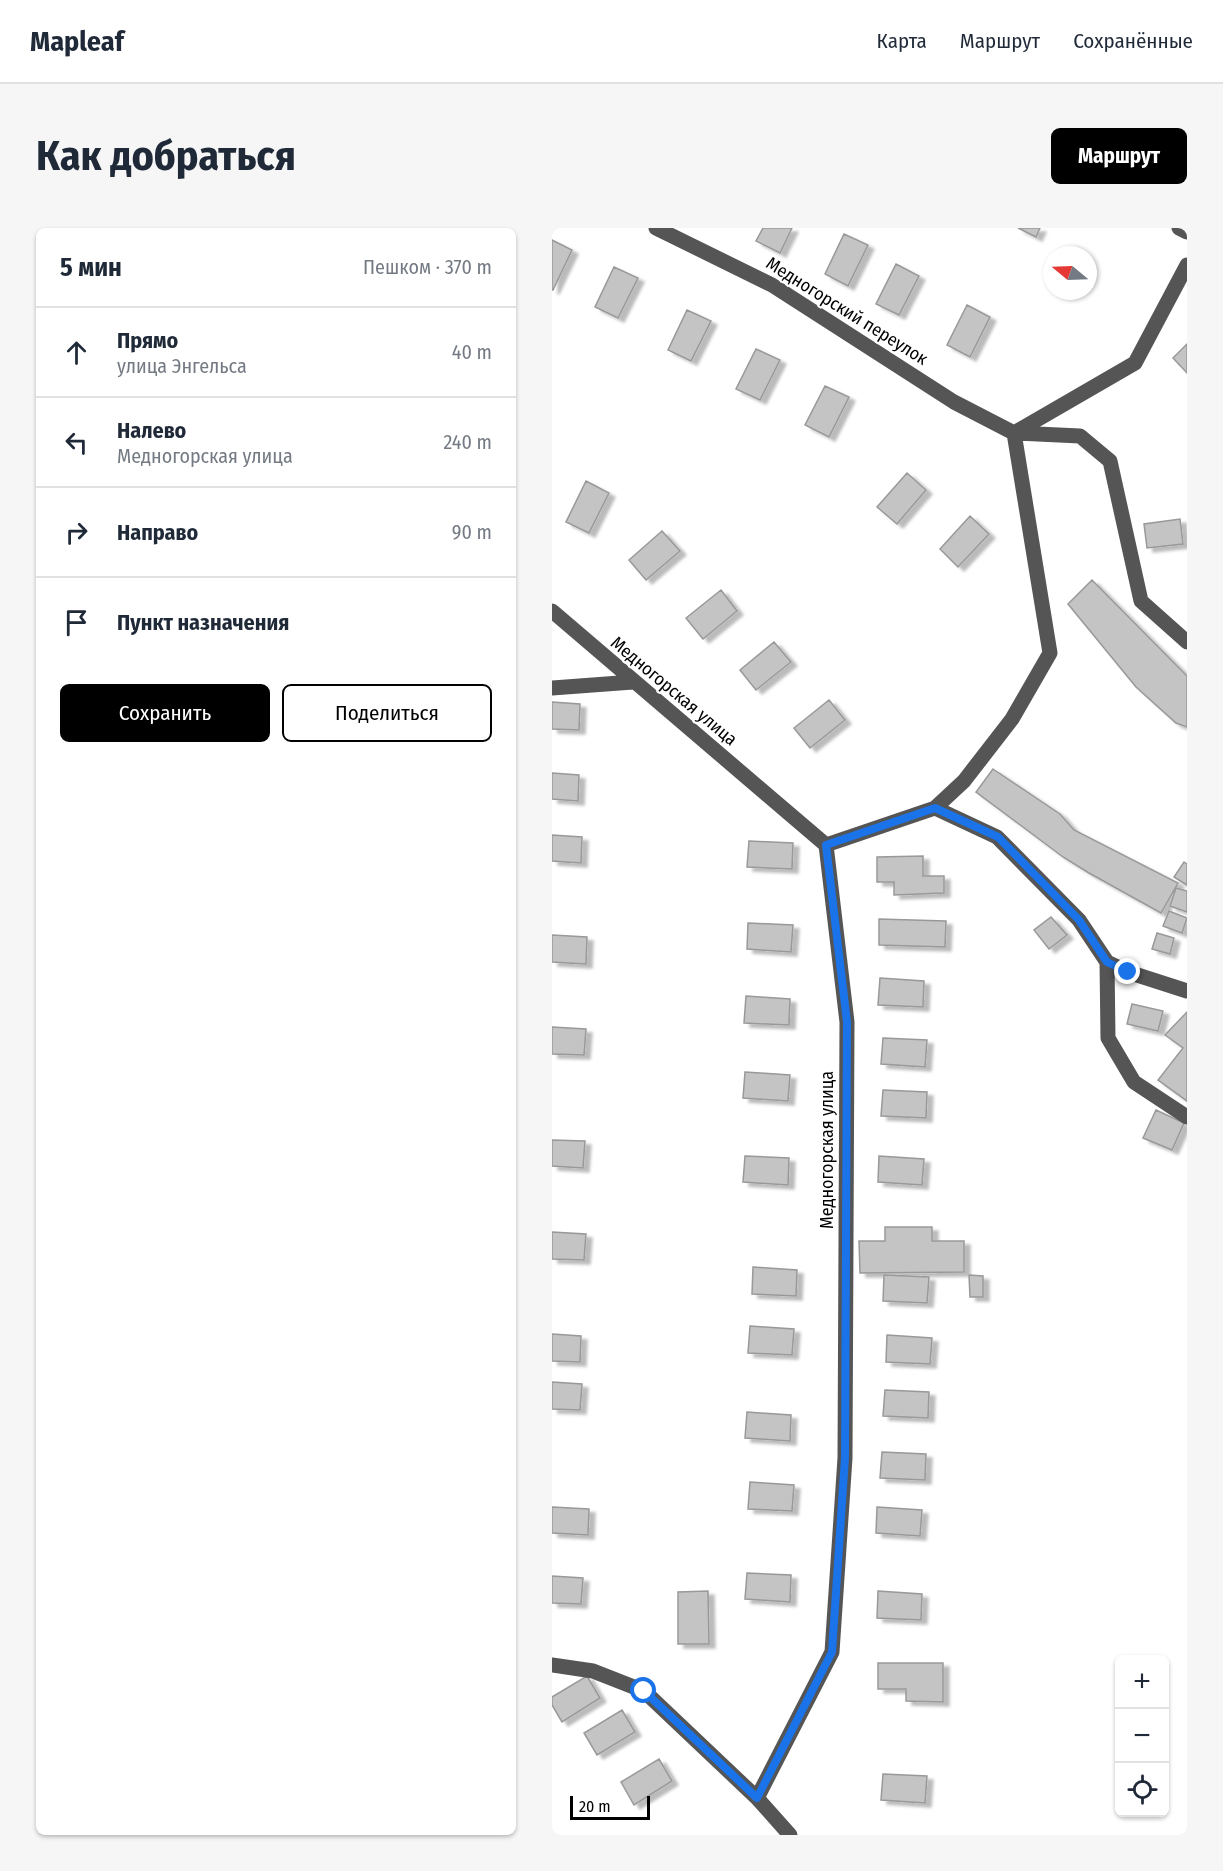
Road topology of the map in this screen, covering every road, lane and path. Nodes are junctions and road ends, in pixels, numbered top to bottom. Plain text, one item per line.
1 (656, 228) edge
2 (1179, 228) edge
3 (1187, 232) edge
4 (1187, 265) edge
5 (1014, 433) junction
6 (552, 611) edge
7 (1187, 642) edge
8 (633, 682) junction
9 (552, 688) edge
10 (935, 808) junction
11 (826, 845) junction
12 (1107, 962) junction
13 (1187, 991) edge
14 (1187, 1117) edge
15 (552, 1665) edge
16 (757, 1798) junction
17 (790, 1835) edge

1 - 5 street, Медногорский переулок
2 - 3 street
4 - 5 street
5 - 7 street
5 - 10 street
6 - 8 street, Медногорская улица
8 - 9 street
8 - 11 street, Медногорская улица
10 - 11 street
10 - 12 street
11 - 16 street, Медногорская улица
12 - 13 street
12 - 14 street
15 - 16 street
16 - 17 street

